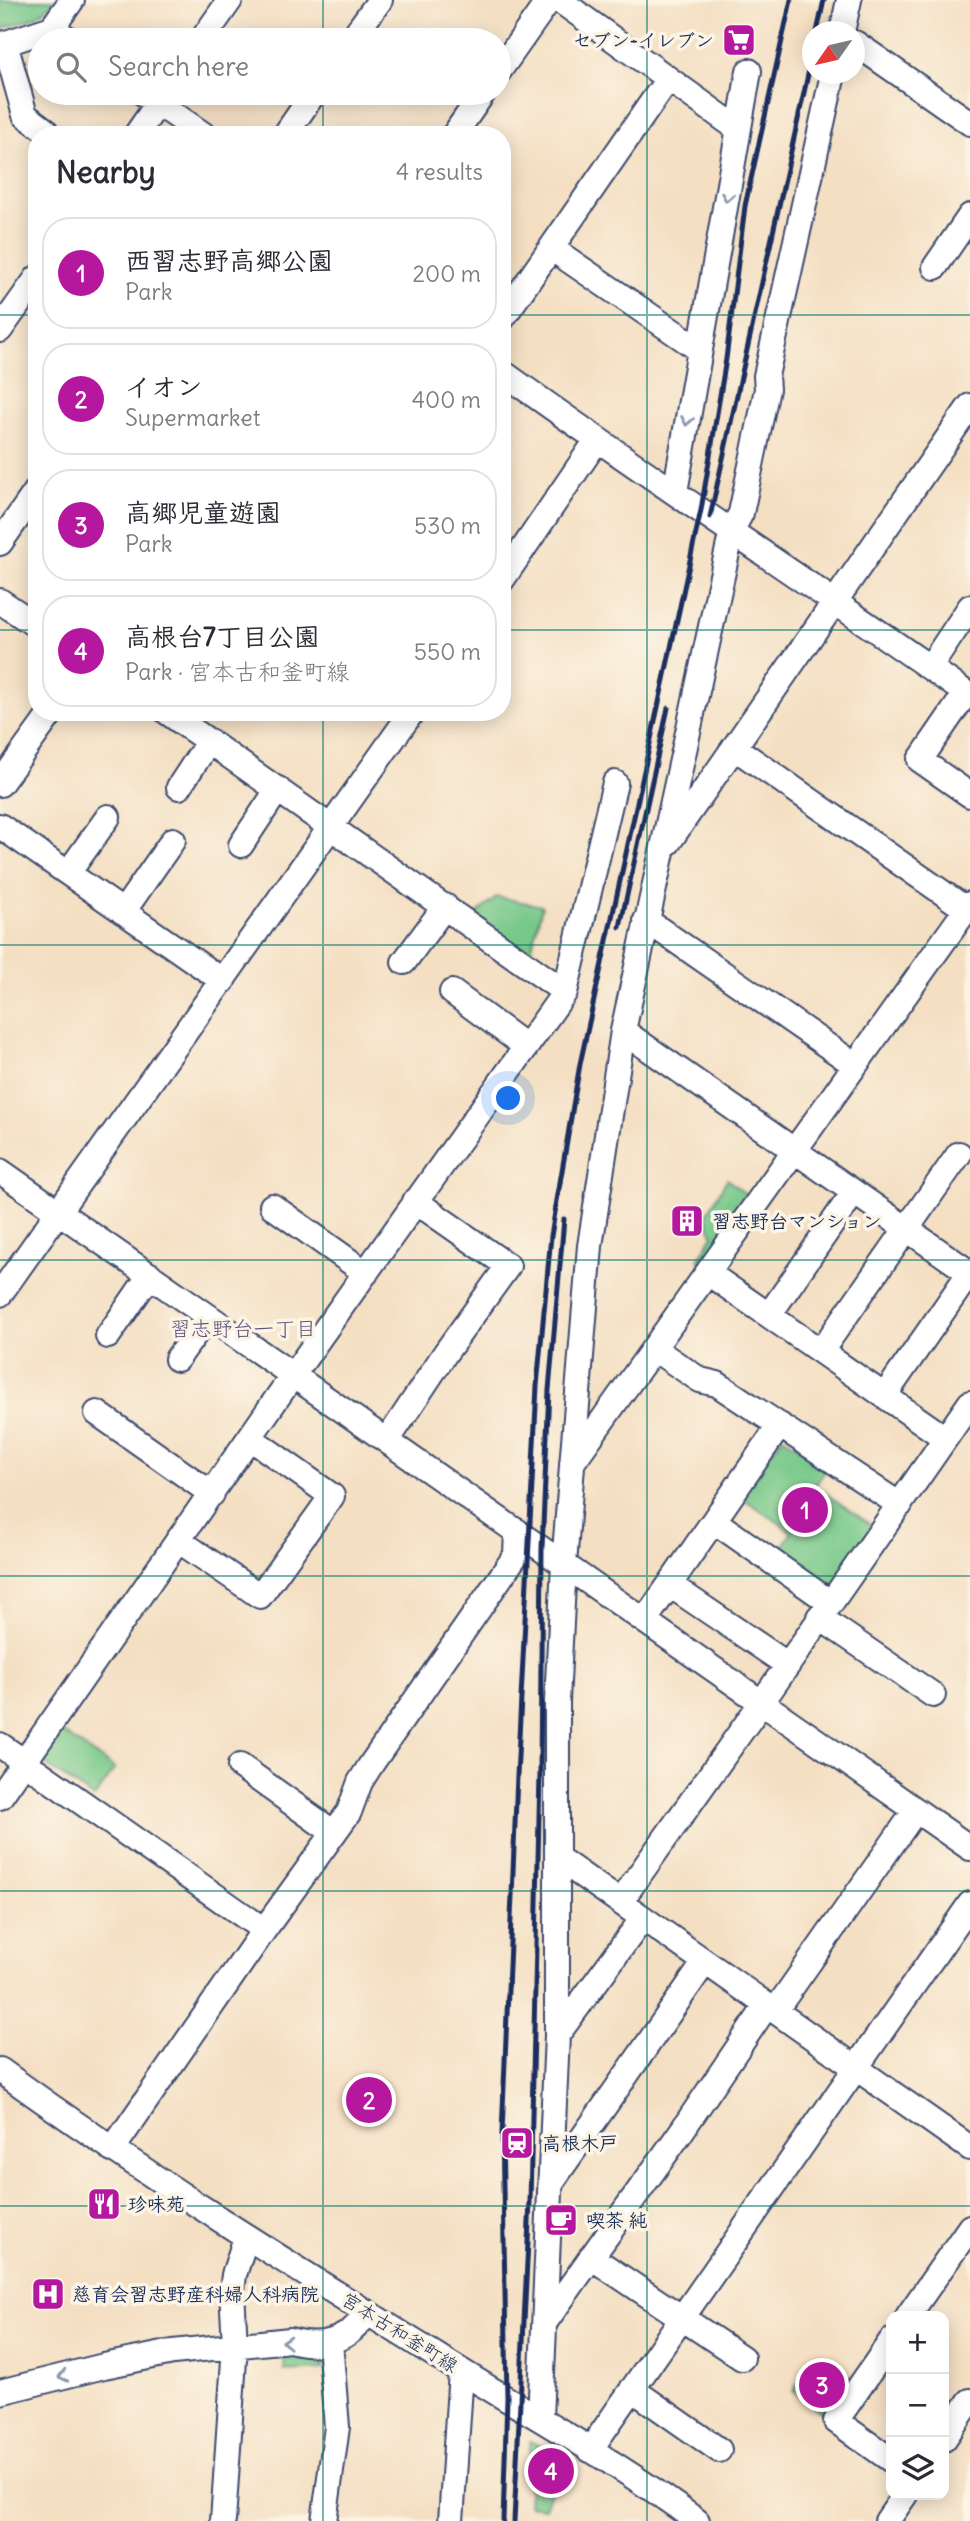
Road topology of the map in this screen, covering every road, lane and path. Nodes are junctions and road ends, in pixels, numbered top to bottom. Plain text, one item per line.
1 (72, 0) edge
2 (230, 0) edge
3 (380, 0) edge
4 (548, 0) edge
5 (559, 0) edge
6 (849, 0) edge
7 (844, 21) edge
8 (63, 28) edge
9 (210, 28) edge
10 (360, 28) edge
11 (28, 40) edge
12 (3, 44) edge
13 (865, 50) edge
14 (511, 54) edge
15 (749, 71) dead end
16 (668, 79) junction
17 (831, 84) edge
18 (151, 105) edge
19 (166, 105) edge
20 (306, 105) edge
21 (475, 105) edge
22 (970, 123) edge
23 (40, 126) edge
24 (140, 126) edge
25 (193, 126) edge
26 (291, 126) edge
27 (460, 126) edge
28 (738, 129) junction
29 (970, 216) edge
30 (551, 248) junction
31 (934, 267) dead end
32 (28, 291) edge
33 (511, 306) edge
34 (0, 330) edge
35 (700, 350) junction
36 (511, 378) edge
37 (970, 406) edge
38 (597, 440) junction
39 (675, 492) junction
40 (28, 503) edge
41 (732, 530) junction
42 (0, 543) edge
43 (511, 567) edge
44 (0, 601) edge
45 (834, 601) junction
46 (970, 607) edge
47 (28, 620) edge
48 (930, 667) junction
49 (968, 694) edge
50 (46, 721) edge
51 (180, 721) edge
52 (398, 721) edge
53 (209, 741) junction
54 (735, 748) junction
55 (615, 783) dead end
56 (0, 784) edge
57 (179, 787) dead end
58 (278, 789) junction
59 (970, 795) edge
60 (108, 817) dead end
61 (0, 826) edge
62 (331, 827) junction
63 (173, 840) dead end
64 (241, 845) dead end
65 (662, 852) junction
66 (68, 873) junction
67 (444, 906) junction
68 (968, 906) edge
69 (123, 912) junction
70 (646, 920) junction
71 (404, 962) dead end
72 (223, 981) junction
73 (453, 992) dead end
74 (565, 992) junction
75 (622, 1031) junction
76 (525, 1046) junction
77 (855, 1065) junction
78 (794, 1151) junction
79 (959, 1154) dead end
80 (0, 1171) edge
81 (854, 1192) junction
82 (415, 1201) junction
83 (272, 1206) dead end
84 (59, 1212) junction
85 (907, 1229) junction
86 (970, 1272) edge
87 (366, 1273) junction
88 (708, 1273) junction
89 (150, 1275) junction
90 (0, 1294) edge
91 (769, 1315) junction
92 (208, 1316) junction
93 (108, 1336) dead end
94 (654, 1349) junction
95 (821, 1351) junction
96 (177, 1359) dead end
97 (293, 1375) junction
98 (885, 1395) junction
99 (970, 1402) edge
100 (97, 1413) dead end
101 (780, 1424) junction
102 (250, 1438) junction
103 (945, 1438) junction
104 (387, 1441) junction
105 (572, 1464) junction
106 (212, 1494) junction
107 (900, 1505) junction
108 (715, 1521) junction
109 (517, 1531) junction
110 (178, 1540) junction
111 (564, 1563) junction
112 (670, 1585) junction
113 (825, 1610) junction
114 (645, 1620) junction
115 (788, 1665) junction
116 (933, 1695) dead end
117 (762, 1702) junction
118 (0, 1745) edge
119 (24, 1762) junction
120 (240, 1766) dead end
121 (0, 1797) edge
122 (916, 1810) junction
123 (334, 1833) junction
124 (970, 1848) edge
125 (559, 1859) junction
126 (620, 1902) junction
127 (970, 1904) edge
128 (643, 1918) junction
129 (264, 1930) junction
130 (705, 1962) junction
131 (771, 2008) junction
132 (557, 2035) junction
133 (856, 2068) junction
134 (0, 2070) edge
135 (970, 2148) edge
136 (112, 2150) junction
137 (551, 2183) junction
138 (970, 2227) edge
139 (246, 2236) junction
140 (591, 2257) junction
141 (911, 2311) edge
142 (367, 2312) junction
143 (682, 2318) junction
144 (545, 2322) junction
145 (330, 2342) junction
146 (234, 2345) junction
147 (886, 2348) edge
148 (742, 2358) dead end
149 (461, 2371) junction
150 (632, 2389) junction
151 (0, 2392) edge
152 (970, 2402) edge
153 (540, 2418) junction
154 (945, 2437) edge
155 (590, 2450) junction
156 (719, 2450) dead end
157 (886, 2456) edge
158 (902, 2500) edge
159 (686, 2518) edge
160 (223, 2521) edge
161 (324, 2521) edge
162 (451, 2521) edge
163 (887, 2521) edge

1 - 8 street
2 - 9 street
3 - 10 street
4 - 14 street
5 - 16 street
6 - 7 street
11 - 12 street
12 - 23 street
13 - 22 street
15 - 28 street
16 - 28 street
16 - 30 street
17 - 41 street
18 - 24 street
19 - 25 street
20 - 26 street
21 - 27 street
28 -> 35 street
29 - 31 street
30 - 33 street
30 - 35 street
32 - 34 street
35 -> 39 street
36 - 38 street
37 - 45 street
38 - 39 street
38 - 43 street
39 - 41 street
40 - 42 street
41 - 45 street
41 - 65 street
44 - 47 street
45 - 48 street
45 - 54 street
46 - 48 street
48 - 49 street
49 - 59 street
50 - 56 street
51 - 53 street
52 - 62 street
53 - 57 street
53 - 58 street
54 - 65 street
54 - 68 street
55 - 74 street
58 - 62 street
58 - 64 street
60 - 66 street
61 - 66 street
62 - 67 street
62 - 72 street
63 - 69 street
65 - 70 street
66 - 69 street
67 - 71 street
67 - 74 street
68 - 77 street
69 - 72 street
70 - 75 street
70 - 77 street
72 - 84 street
73 - 76 street
74 - 76 street
75 - 78 street
75 - 105 street
76 - 82 street
77 - 78 street
78 - 81 street
78 - 88 street
79 - 85 street
80 - 84 street
81 - 85 street
81 - 91 street
82 - 87 street
82 - 104 street
83 - 87 street
84 - 89 street
84 - 90 street
85 - 86 street
85 - 95 street
86 - 98 street
87 - 97 street
88 - 91 street
88 - 94 street
89 - 92 street
89 - 93 street
91 - 95 street
92 - 96 street
92 - 97 street
94 - 101 street
94 - 105 street
95 - 98 street
97 - 102 street
97 - 104 street
98 - 103 street
99 - 103 street
100 - 106 street
101 - 107 street
101 - 108 street
102 - 106 street
102 - 110 street
103 - 107 street
104 - 109 street
105 - 111 street
106 - 110 street
107 - 113 street
108 - 112 street
108 - 113 street
109 - 111 street
109 - 123 street
110 - 119 street
111 - 114 street
111 - 125 street
112 - 114 street
112 - 115 street
113 - 115 street
113 - 116 street
114 - 117 street
115 - 117 street
117 - 122 street
117 - 126 street
118 - 119 street
119 - 121 street
119 - 129 street
120 - 123 street
122 - 124 street
122 - 131 street
123 - 129 street
125 - 126 street
125 - 132 street
126 - 128 street
127 - 133 street
128 - 130 street
128 - 132 street
129 - 136 street
130 - 131 street
130 - 137 street
131 - 133 street
131 - 140 street
132 - 137 street
133 - 135 street
133 - 143 street
134 - 136 street, 宮本古和釜町線
136 - 139 street, 宮本古和釜町線
137 - 144 street
138 - 141 street
139 - 142 street, 宮本古和釜町線
139 - 146 street
140 - 143 street
140 - 144 street
142 - 145 street
142 - 149 street, 宮本古和釜町線
143 - 148 street
143 - 150 street
144 - 153 street
145 -> 146 street
145 - 161 street
146 -> 151 street
146 - 160 street
147 - 157 street
149 - 153 street, 宮本古和釜町線
149 - 162 street
150 - 155 street
150 - 156 street
152 - 154 street
153 - 155 street, 宮本古和釜町線
155 - 159 street, 宮本古和釜町線
158 - 163 street

